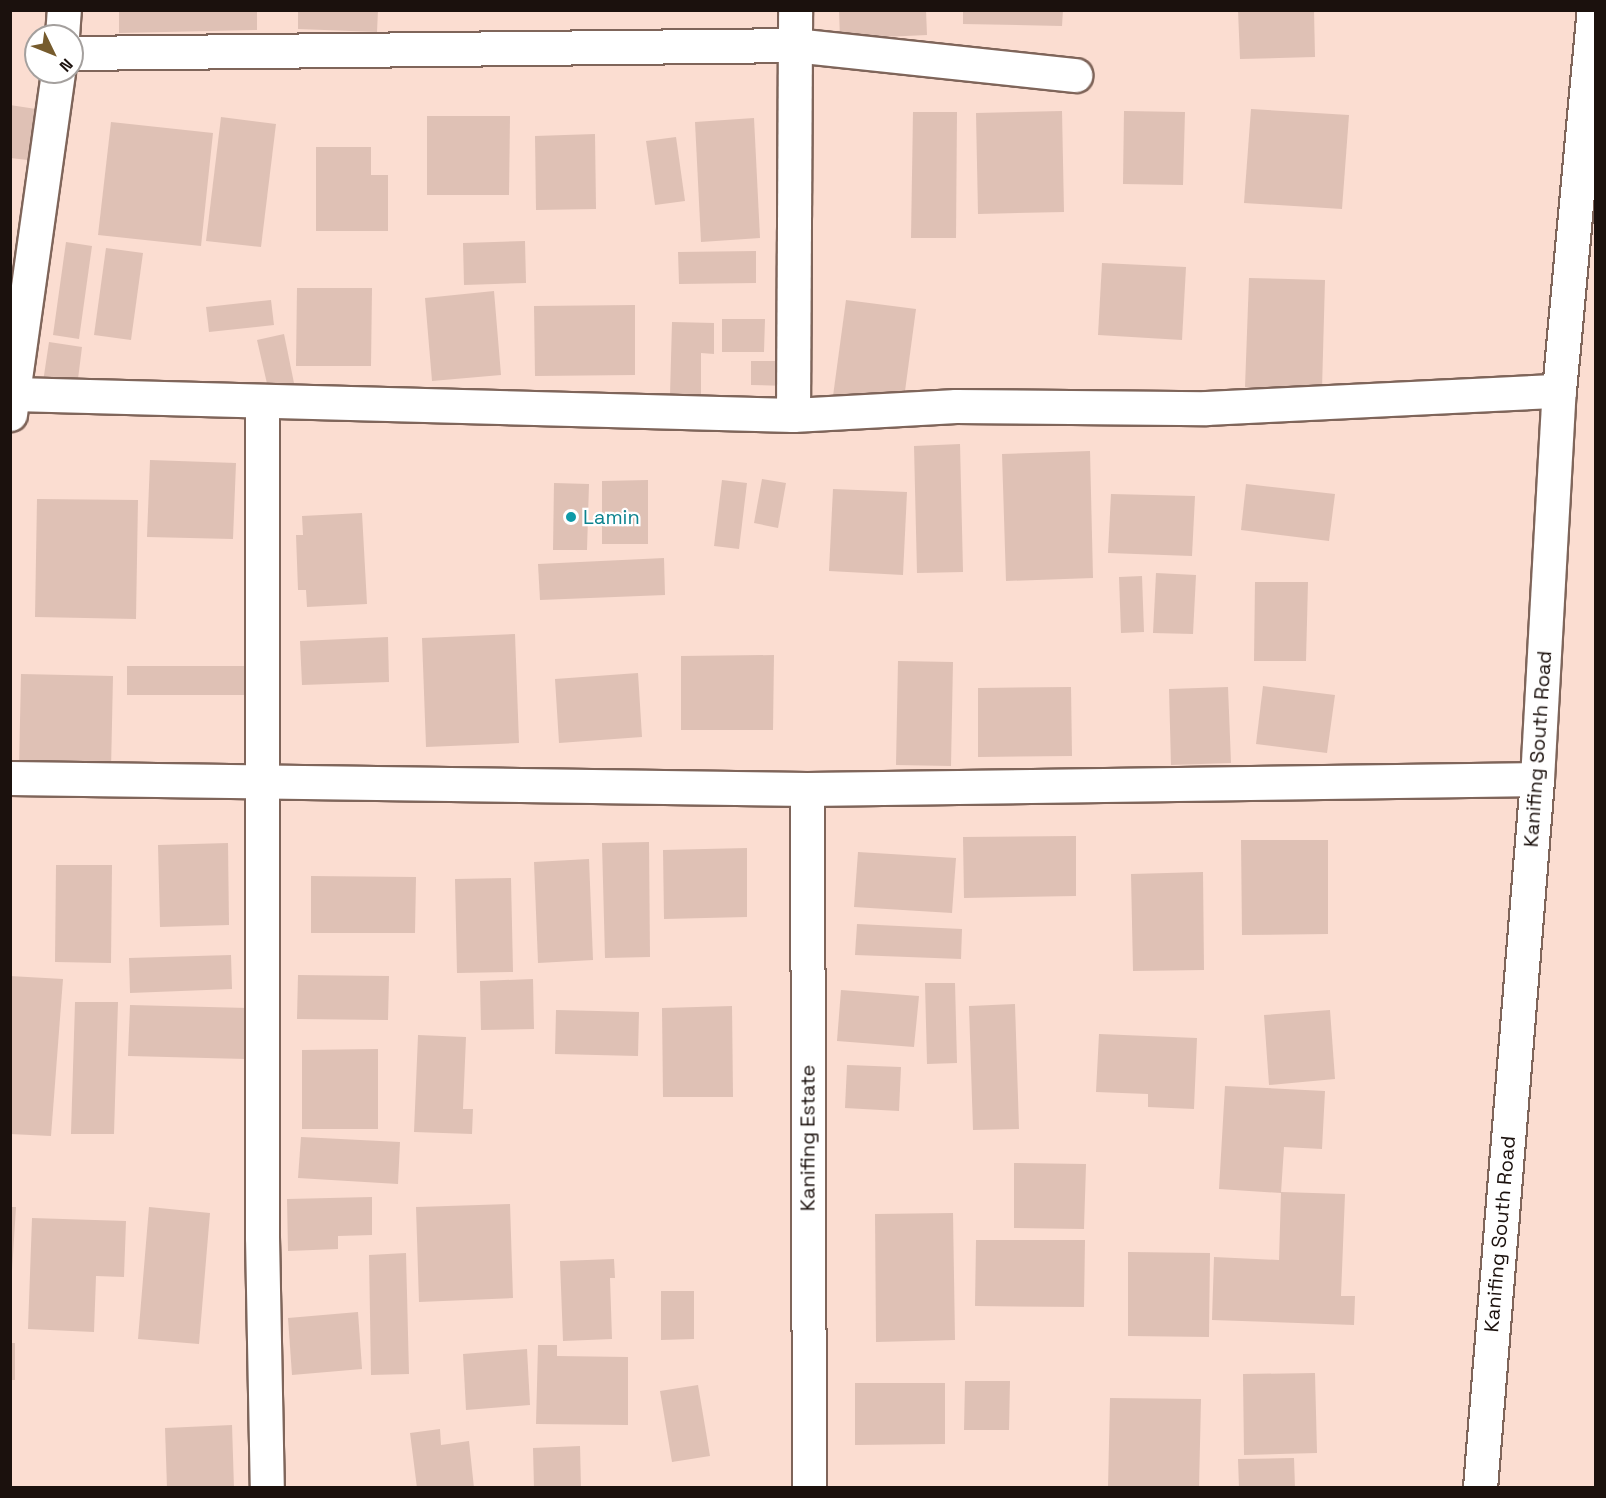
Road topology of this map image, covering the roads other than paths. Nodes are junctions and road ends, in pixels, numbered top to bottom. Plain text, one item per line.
1 (795, 10) edge
2 (1594, 10) edge
3 (794, 45) junction
4 (84, 53) edge
5 (1075, 75) dead end
6 (56, 84) edge
7 (1559, 391) junction
8 (262, 401) junction
9 (12, 404) edge
10 (793, 415) junction
11 (10, 778) edge
12 (1537, 779) junction
13 (261, 780) junction
14 (807, 789) junction
15 (267, 1488) edge
16 (808, 1488) edge
17 (1480, 1488) edge

1 - 3 street
2 - 7 street, Kanifing South Road
3 - 4 street
3 - 5 street
3 - 10 street
6 - 9 street
7 - 10 street
7 - 12 street, Kanifing South Road
8 - 9 street
8 - 10 street
8 - 13 street
11 - 13 street
12 - 14 street
12 - 17 street, Kanifing South Road
13 - 14 street
13 - 15 street
14 - 16 street, Kanifing Estate

